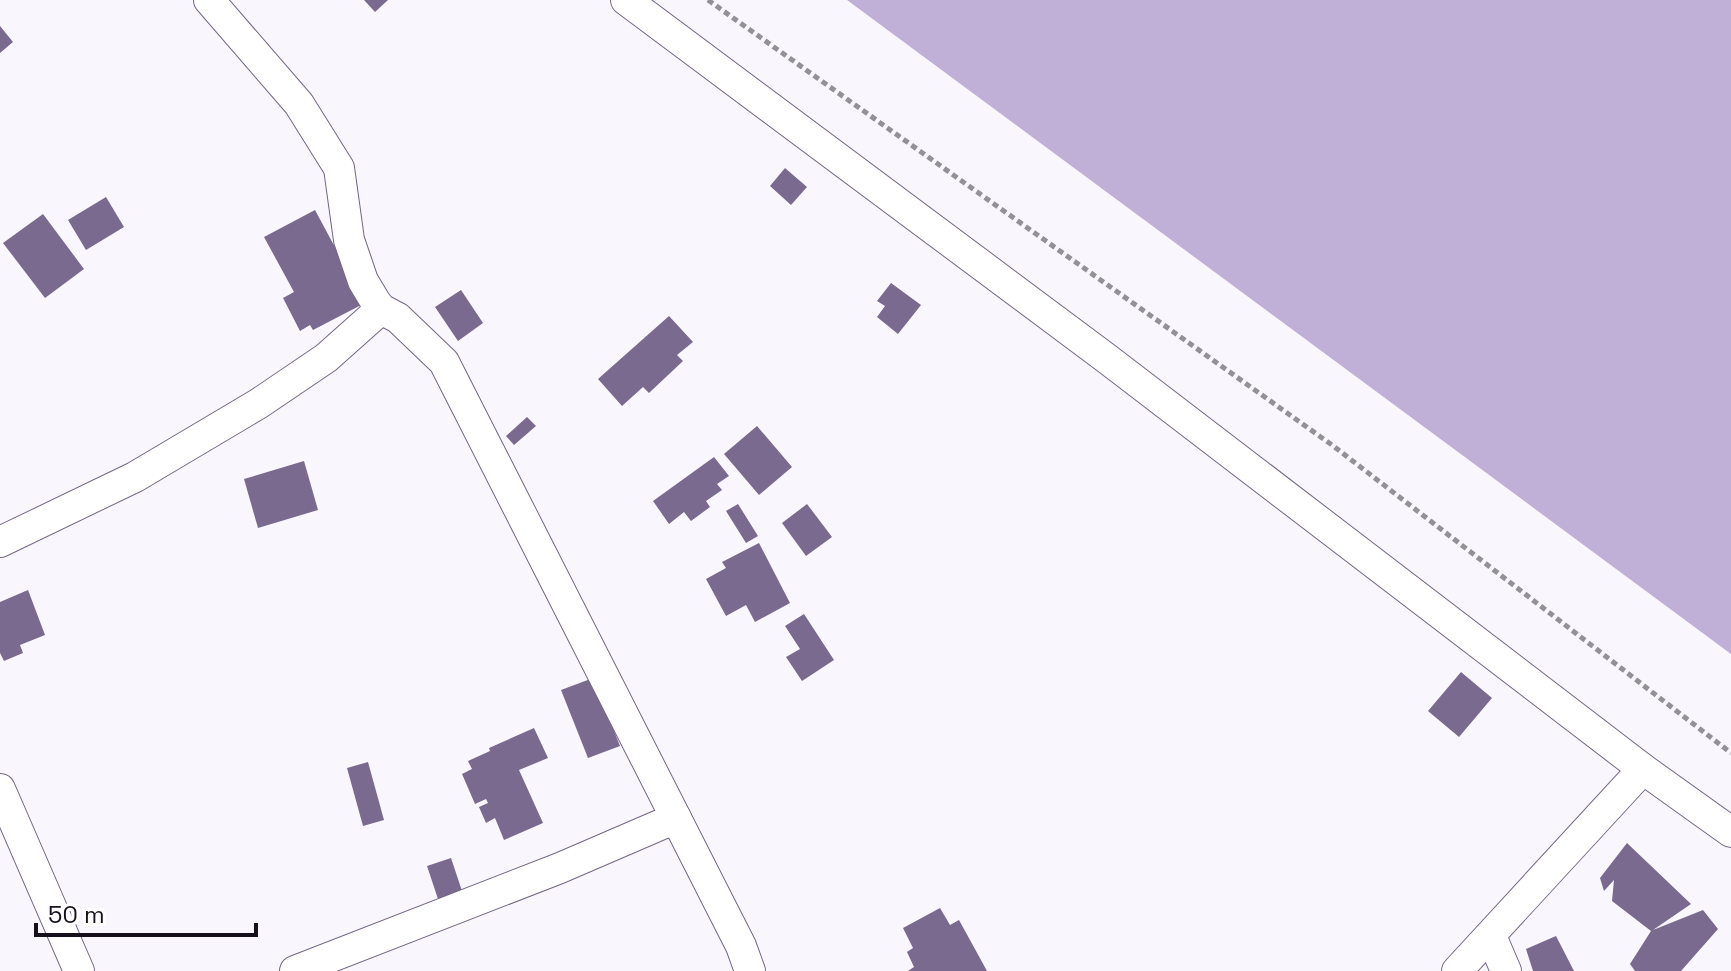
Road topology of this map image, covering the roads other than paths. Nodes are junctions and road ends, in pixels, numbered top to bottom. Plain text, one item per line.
1 (209, 0) edge
2 (626, 0) edge
3 (381, 309) junction
4 (0, 542) edge
5 (1643, 769) junction
6 (0, 789) edge
7 (676, 818) junction
8 (1731, 832) edge
9 (1491, 936) junction
10 (79, 971) edge
11 (295, 971) edge
12 (750, 971) edge
13 (1457, 971) edge
14 (1506, 971) edge

1 - 3 street
2 - 5 street
3 - 4 street
3 - 7 street
5 - 8 street
5 - 9 street
6 - 10 street
7 - 11 street
7 - 12 street
9 - 13 street
9 - 14 street

